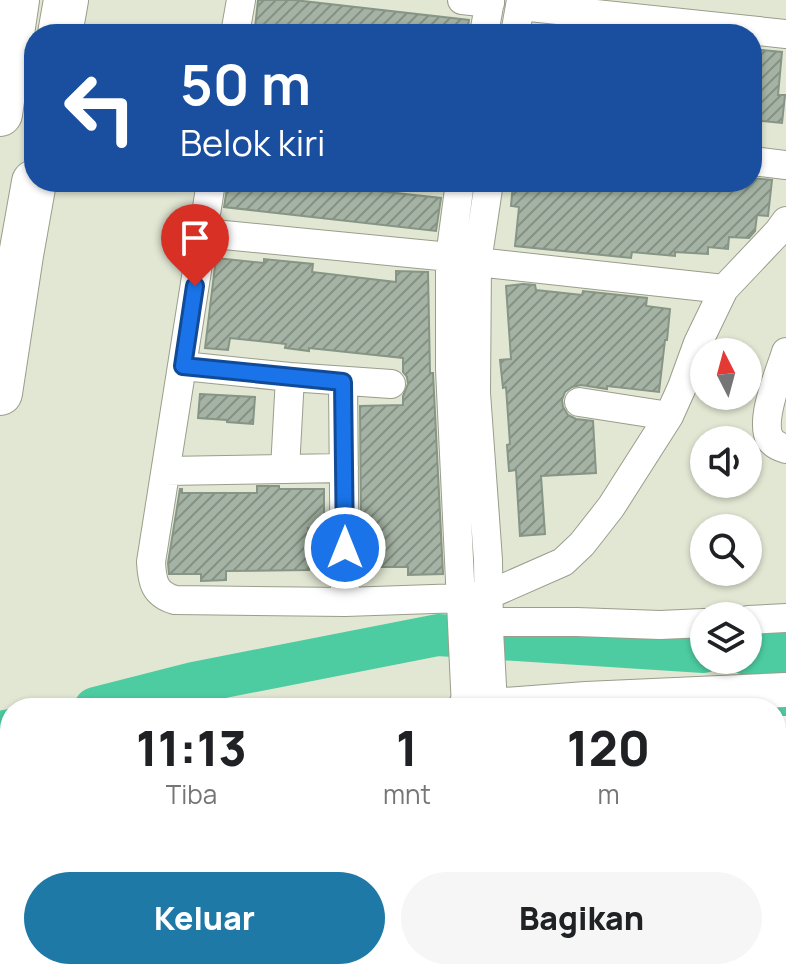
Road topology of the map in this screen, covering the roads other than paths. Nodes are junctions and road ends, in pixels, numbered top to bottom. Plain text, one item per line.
1 (17, 0) edge
2 (66, 0) edge
3 (241, 0) edge
4 (462, 0) edge
5 (520, 3) edge
6 (491, 20) edge
7 (62, 24) edge
8 (237, 24) edge
9 (517, 24) edge
10 (700, 24) edge
11 (762, 31) edge
12 (786, 34) edge
13 (0, 114) edge
14 (762, 162) edge
15 (786, 165) edge
16 (32, 192) edge
17 (210, 192) edge
18 (461, 192) edge
19 (486, 192) edge
20 (786, 221) edge
21 (204, 233) junction
22 (464, 260) junction
23 (724, 289) junction
24 (786, 352) edge
25 (183, 366) junction
26 (290, 377) junction
27 (343, 382) junction
28 (391, 384) dead end
29 (0, 393) edge
30 (579, 402) dead end
31 (669, 416) junction
32 (786, 449) edge
33 (344, 468) junction
34 (285, 469) junction
35 (166, 471) junction
36 (345, 602) junction
37 (478, 615) junction
38 (786, 618) edge
39 (762, 619) edge
40 (690, 624) edge
41 (476, 698) edge

1 - 13 highway
2 - 7 highway
3 - 8 street
4 - 6 street
5 - 9 street
5 - 10 street
11 - 12 street
14 - 15 street
16 - 29 highway
17 - 21 street
18 - 22 street
19 - 22 street
20 - 23 street
21 - 22 street
21 - 25 street
22 - 23 street
22 - 37 street
23 - 31 street
24 - 32 street
25 - 26 street
25 - 35 street
26 - 27 street
26 - 34 street
27 - 28 street
27 - 33 street
30 - 31 street
31 - 37 street
33 - 34 street
33 - 36 street
34 - 35 street
35 - 36 street
36 - 37 street
37 - 40 street
37 - 41 street
38 - 39 street

